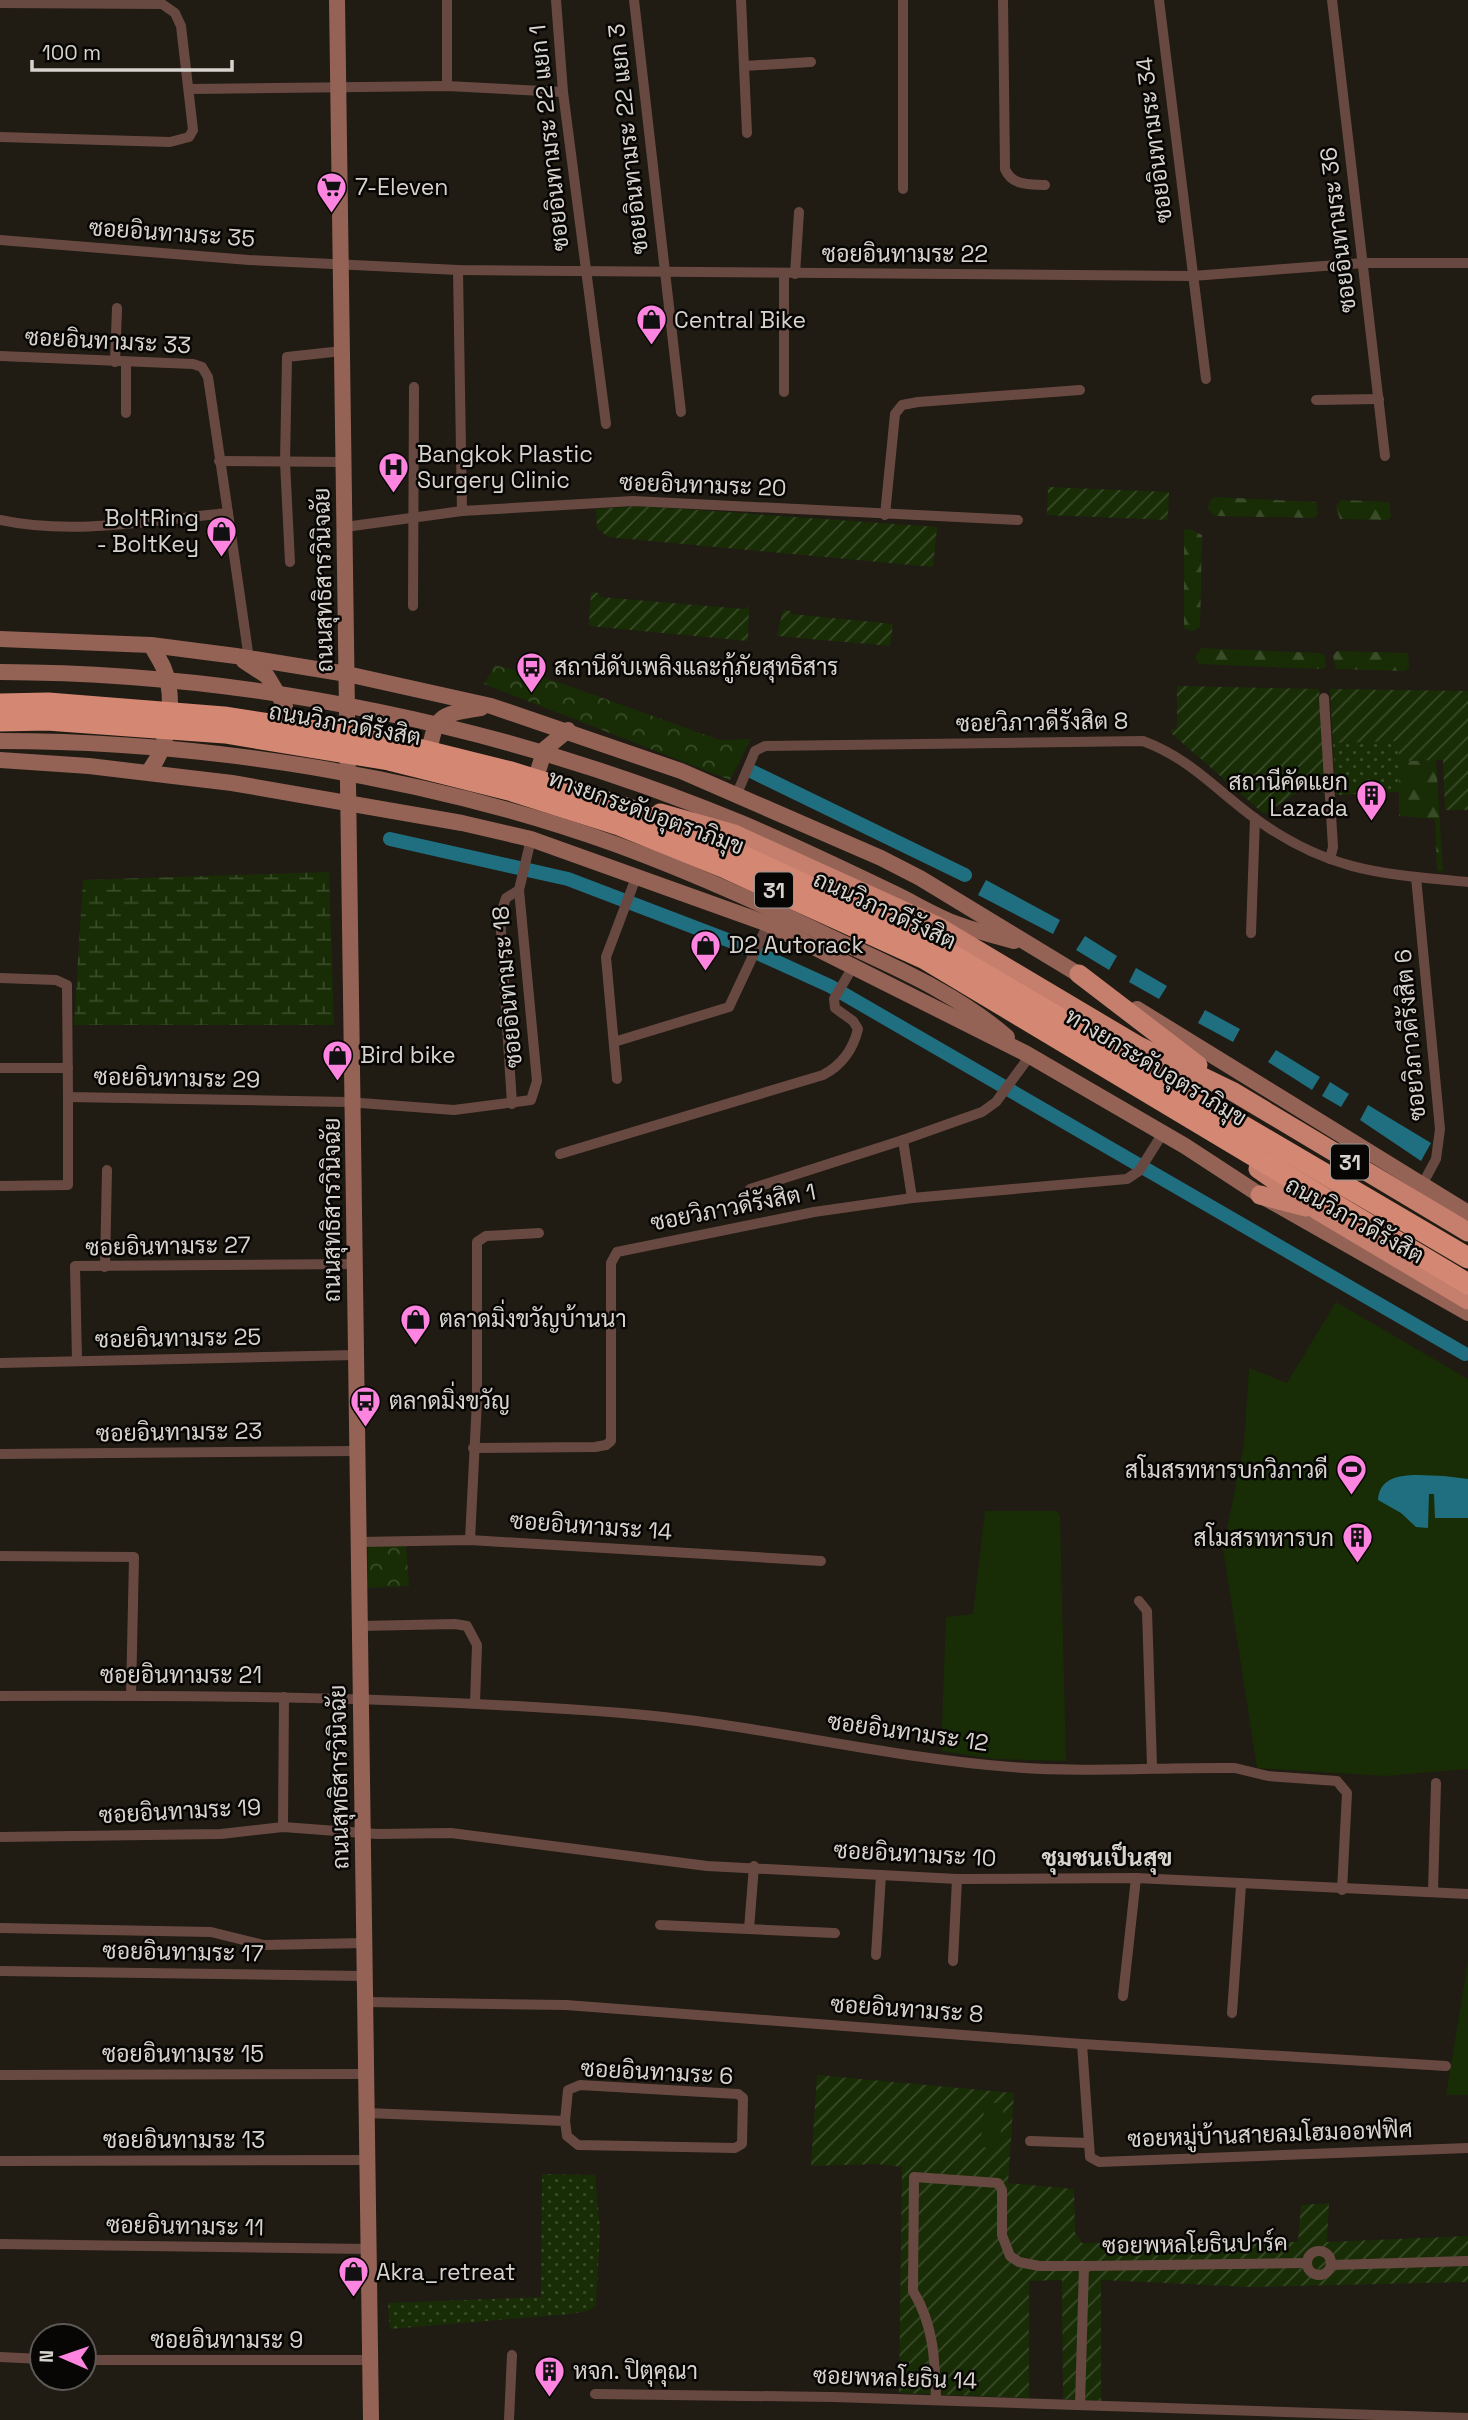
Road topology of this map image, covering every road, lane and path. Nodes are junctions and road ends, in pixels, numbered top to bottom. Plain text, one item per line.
1 (337, 0) edge
2 (447, 0) edge
3 (556, 0) edge
4 (634, 0) edge
5 (741, 0) edge
6 (903, 0) edge
7 (1003, 0) edge
8 (1159, 0) edge
9 (1332, 0) edge
10 (0, 3) edge
11 (811, 62) dead end
12 (744, 65) junction
13 (339, 86) junction
14 (447, 86) junction
15 (190, 89) junction
16 (563, 92) junction
17 (747, 134) dead end
18 (0, 137) edge
19 (1045, 185) dead end
20 (903, 189) dead end
21 (799, 212) dead end
22 (0, 240) edge
23 (1364, 263) junction
24 (1468, 263) edge
25 (341, 264) junction
26 (458, 270) junction
27 (585, 271) junction
28 (664, 273) junction
29 (790, 274) junction
30 (1192, 276) junction
31 (117, 308) dead end
32 (342, 351) junction
33 (0, 356) edge
34 (120, 362) junction
35 (1206, 379) dead end
36 (414, 387) dead end
37 (1080, 390) dead end
38 (784, 392) dead end
39 (1379, 399) junction
40 (1316, 400) dead end
41 (681, 412) dead end
42 (126, 413) dead end
43 (606, 424) dead end
44 (1385, 456) dead end
45 (219, 461) junction
46 (285, 462) junction
47 (344, 462) junction
48 (462, 511) junction
49 (228, 513) junction
50 (885, 515) junction
51 (413, 518) junction
52 (0, 520) edge
53 (1018, 520) dead end
54 (345, 527) junction
55 (290, 562) dead end
56 (413, 606) dead end
57 (0, 639) edge
58 (151, 645) junction
59 (242, 657) junction
60 (0, 672) edge
61 (347, 674) junction
62 (1324, 698) dead end
63 (0, 701) edge
64 (491, 706) junction
65 (0, 718) edge
66 (568, 730) junction
67 (0, 741) edge
68 (0, 760) edge
69 (148, 772) junction
70 (232, 783) junction
71 (736, 796) junction
72 (349, 802) junction
73 (1255, 818) junction
74 (462, 823) junction
75 (738, 829) junction
76 (534, 840) junction
77 (1330, 859) junction
78 (637, 875) junction
79 (1416, 877) junction
80 (1468, 882) edge
81 (519, 890) junction
82 (768, 924) junction
83 (1251, 933) dead end
84 (1036, 948) junction
85 (854, 965) junction
86 (1079, 974) junction
87 (0, 978) edge
88 (614, 1042) junction
89 (1027, 1055) junction
90 (0, 1068) edge
91 (68, 1068) junction
92 (617, 1079) dead end
93 (1232, 1091) junction
94 (68, 1097) junction
95 (354, 1103) junction
96 (512, 1104) junction
97 (1163, 1133) junction
98 (903, 1140) junction
99 (560, 1154) dead end
100 (107, 1170) dead end
101 (1422, 1185) junction
102 (0, 1186) edge
103 (750, 1189) dead end
104 (1259, 1195) junction
105 (912, 1198) junction
106 (1317, 1210) junction
107 (1468, 1213) edge
108 (1468, 1232) edge
109 (539, 1233) dead end
110 (1468, 1258) edge
111 (355, 1264) junction
112 (105, 1267) junction
113 (1468, 1284) edge
114 (1468, 1300) edge
115 (1468, 1313) edge
116 (356, 1355) junction
117 (77, 1361) junction
118 (0, 1363) edge
119 (473, 1448) junction
120 (358, 1451) junction
121 (0, 1454) edge
122 (470, 1540) junction
123 (359, 1542) junction
124 (0, 1556) edge
125 (821, 1561) dead end
126 (1139, 1601) dead end
127 (360, 1626) junction
128 (131, 1695) junction
129 (0, 1696) edge
130 (284, 1697) junction
131 (361, 1699) junction
132 (475, 1703) junction
133 (1152, 1766) junction
134 (1436, 1783) dead end
135 (283, 1827) junction
136 (363, 1832) junction
137 (0, 1837) edge
138 (754, 1866) junction
139 (881, 1875) junction
140 (1136, 1878) junction
141 (957, 1879) junction
142 (1241, 1885) junction
143 (1342, 1890) junction
144 (1433, 1892) junction
145 (1468, 1894) edge
146 (660, 1925) dead end
147 (0, 1928) edge
148 (749, 1929) junction
149 (835, 1933) dead end
150 (365, 1943) junction
151 (876, 1955) dead end
152 (953, 1961) dead end
153 (0, 1971) edge
154 (365, 1976) junction
155 (1123, 1996) dead end
156 (366, 2002) junction
157 (1232, 2013) dead end
158 (1082, 2044) junction
159 (1446, 2066) dead end
160 (366, 2074) junction
161 (0, 2075) edge
162 (367, 2113) junction
163 (565, 2122) junction
164 (1030, 2141) dead end
165 (1088, 2143) junction
166 (1468, 2148) edge
167 (368, 2160) junction
168 (0, 2161) edge
169 (0, 2244) edge
170 (369, 2249) junction
171 (1468, 2262) edge
172 (1307, 2263) junction
173 (1331, 2265) junction
174 (1084, 2266) junction
175 (512, 2355) dead end
176 (0, 2357) edge
177 (28, 2358) edge
178 (98, 2360) edge
179 (370, 2360) junction
180 (594, 2394) dead end
181 (936, 2400) junction
182 (1080, 2405) junction
183 (1193, 2415) edge
184 (1468, 2418) edge
185 (371, 2420) edge
186 (509, 2420) edge

1 - 13 main road, ถนนสุทธิสารวินิจฉัย
2 - 14 street
3 - 16 street, ซอยอินทามระ 22 แยก 1
4 - 28 street, ซอยอินทามระ 22 แยก 3
5 - 12 street
6 - 20 street
7 - 19 street
8 - 30 street, ซอยอินทามระ 34
9 - 23 street, ซอยอินทามระ 36
10 - 15 street
11 - 12 street
12 - 17 street
13 - 14 street
13 - 15 street
13 - 25 main road, ถนนสุทธิสารวินิจฉัย
14 - 16 street
15 - 18 street
16 - 27 street, ซอยอินทามระ 22 แยก 1
21 - 29 street
22 - 25 street, ซอยอินทามระ 35
23 - 24 street, ซอยอินทามระ 22
23 - 30 street, ซอยอินทามระ 22
23 - 39 street, ซอยอินทามระ 36
25 - 26 street, ซอยอินทามระ 22
25 - 32 main road, ถนนสุทธิสารวินิจฉัย
26 - 27 street, ซอยอินทามระ 22
26 - 48 street
27 - 28 street, ซอยอินทามระ 22
27 - 43 street, ซอยอินทามระ 22 แยก 1
28 - 29 street, ซอยอินทามระ 22
28 - 41 street, ซอยอินทามระ 22 แยก 3
29 - 30 street, ซอยอินทามระ 22
29 - 38 street
30 - 35 street, ซอยอินทามระ 34
31 - 34 street
32 - 46 street
32 - 47 main road, ถนนสุทธิสารวินิจฉัย
33 - 34 street, ซอยอินทามระ 33
34 - 42 street
34 - 45 street, ซอยอินทามระ 33
36 - 51 street
37 - 50 street
39 - 40 street
39 - 44 street, ซอยอินทามระ 36
45 - 46 street
45 - 49 street, ซอยอินทามระ 33
46 - 47 street
46 - 55 street
47 - 54 main road, ถนนสุทธิสารวินิจฉัย
48 - 50 street, ซอยอินทามระ 20
48 - 51 street, ซอยอินทามระ 20
49 - 52 street
49 - 59 street, ซอยอินทามระ 33
50 - 53 street, ซอยอินทามระ 20
51 - 54 street, ซอยอินทามระ 20
51 - 56 street
54 - 61 main road, ถนนสุทธิสารวินิจฉัย
57 - 58 main road, ถนนวิภาวดีรังสิต / 31
58 - 59 main road, ถนนวิภาวดีรังสิต / 31
58 - 69 main road
59 - 61 main road, ถนนวิภาวดีรังสิต / 31
59 - 70 main road
60 - 75 main road, 31
61 - 64 main road, ถนนวิภาวดีรังสิต / 31
61 - 72 main road, ถนนสุทธิสารวินิจฉัย
62 - 77 street
63 - 75 highway, ถนนวิภาวดีรังสิต / 31
63 - 110 highway, ทางยกระดับอุตราภิมุข / 31
64 - 66 main road, ถนนวิภาวดีรังสิต / 31
64 - 74 main road
65 - 106 highway, ถนนวิภาวดีรังสิต / 31
65 - 113 highway, ทางยกระดับอุตราภิมุข / 31
66 - 71 main road, ถนนวิภาวดีรังสิต / 31
66 - 76 main road
67 - 89 main road, 31
68 - 69 main road, ถนนวิภาวดีรังสิต / 31
69 - 70 main road, ถนนวิภาวดีรังสิต / 31
70 - 72 main road, ถนนวิภาวดีรังสิต / 31
71 - 73 street, ซอยวิภาวดีรังสิต 8
71 - 84 main road, ถนนวิภาวดีรังสิต / 31
72 - 74 main road, ถนนวิภาวดีรังสิต / 31
72 - 95 main road, ถนนสุทธิสารวินิจฉัย
73 - 77 street, ซอยวิภาวดีรังสิต 8
73 - 83 street
74 - 76 main road, ถนนวิภาวดีรังสิต / 31
75 - 84 main road, 31
75 - 93 highway, ถนนวิภาวดีรังสิต / 31
76 - 78 main road, ถนนวิภาวดีรังสิต / 31
76 - 81 street, ซอยอินทามระ 18
77 - 79 street, ซอยวิภาวดีรังสิต 8
78 - 82 main road, ถนนวิภาวดีรังสิต / 31
78 - 88 street
79 - 80 street, ซอยวิภาวดีรังสิต 8
79 - 101 street, ซอยวิภาวดีรังสิต 6
81 - 96 street, ซอยอินทามระ 18
81 - 96 street, ซอยอินทามระ 18
82 - 85 main road, ถนนวิภาวดีรังสิต / 31
82 - 88 street
84 - 86 main road, ถนนวิภาวดีรังสิต / 31
85 - 89 main road, ถนนวิภาวดีรังสิต / 31
85 - 99 street
86 - 93 highway
86 - 101 main road, ถนนวิภาวดีรังสิต / 31
87 - 91 street, ซอยอินทามระ 29
88 - 92 street
89 - 97 main road, ถนนวิภาวดีรังสิต / 31
89 - 98 street
90 - 91 street
91 - 94 street, ซอยอินทามระ 29
93 - 108 highway, ถนนวิภาวดีรังสิต / 31
94 - 95 street, ซอยอินทามระ 29
94 - 102 street
95 - 96 street
95 - 111 main road, ถนนสุทธิสารวินิจฉัย
97 - 104 main road, ถนนวิภาวดีรังสิต / 31
97 - 105 street, ซอยวิภาวดีรังสิต 1
98 - 103 street
98 - 105 street
100 - 112 street
101 - 107 main road, ถนนวิภาวดีรังสิต / 31
104 - 106 highway
104 - 115 main road, ถนนวิภาวดีรังสิต / 31
105 - 119 street, ซอยวิภาวดีรังสิต 1
106 - 114 highway, ถนนวิภาวดีรังสิต / 31
109 - 119 street
111 - 112 street, ซอยอินทามระ 27
111 - 116 main road, ถนนสุทธิสารวินิจฉัย
112 - 117 street, ซอยอินทามระ 27
116 - 117 street, ซอยอินทามระ 25
116 - 120 main road, ถนนสุทธิสารวินิจฉัย
117 - 118 street, ซอยอินทามระ 25
119 - 122 street
120 - 121 street, ซอยอินทามระ 23
120 - 123 main road, ถนนสุทธิสารวินิจฉัย
122 - 123 street, ซอยอินทามระ 14
122 - 125 street, ซอยอินทามระ 14
123 - 127 main road, ถนนสุทธิสารวินิจฉัย
124 - 128 street
126 - 133 street
127 - 131 main road, ถนนสุทธิสารวินิจฉัย
127 - 132 street
128 - 129 street, ซอยอินทามระ 21
128 - 130 street, ซอยอินทามระ 21
130 - 131 street, ซอยอินทามระ 21
130 - 135 street
131 - 132 street, ซอยอินทามระ 12
131 - 136 main road, ถนนสุทธิสารวินิจฉัย
132 - 133 street, ซอยอินทามระ 12
133 - 143 street, ซอยอินทามระ 12
134 - 144 street
135 - 136 street, ซอยอินทามระ 19
135 - 137 street, ซอยอินทามระ 19
136 - 138 street, ซอยอินทามระ 10
136 - 150 main road, ถนนสุทธิสารวินิจฉัย
138 - 139 street, ซอยอินทามระ 10
138 - 148 street
139 - 141 street, ซอยอินทามระ 10
139 - 151 street
140 - 141 street, ซอยอินทามระ 10
140 - 142 street, ซอยอินทามระ 10
140 - 155 street
141 - 152 street
142 - 143 street, ซอยอินทามระ 10
142 - 157 street
143 - 144 street, ซอยอินทามระ 10
144 - 145 street, ซอยอินทามระ 10
146 - 148 street
147 - 150 street
148 - 149 street
150 - 154 main road, ถนนสุทธิสารวินิจฉัย
153 - 154 street, ซอยอินทามระ 17
154 - 156 main road, ถนนสุทธิสารวินิจฉัย
156 - 158 street, ซอยอินทามระ 8
156 - 160 main road, ถนนสุทธิสารวินิจฉัย
158 - 159 street, ซอยอินทามระ 8
158 - 165 street
160 - 161 street, ซอยอินทามระ 15
160 - 162 main road, ถนนสุทธิสารวินิจฉัย
162 - 163 street
162 - 167 main road, ถนนสุทธิสารวินิจฉัย
163 - 163 street, ซอยอินทามระ 6
164 - 165 street
165 - 166 street, ซอยหมู่บ้านสายลมโฮมออฟฟิศ
167 - 168 street, ซอยอินทามระ 13
167 - 170 main road, ถนนสุทธิสารวินิจฉัย
169 - 170 street, ซอยอินทามระ 11
170 - 179 main road, ถนนสุทธิสารวินิจฉัย
171 - 173 street, ซอยพหลโยธินปาร์ค
172 - 173 street, ซอยพหลโยธินปาร์ค
172 - 173 street, ซอยพหลโยธินปาร์ค
172 - 174 street, ซอยพหลโยธินปาร์ค
174 - 181 street, ซอยพหลโยธินปาร์ค
174 - 182 street, ซอยพหลโยธินปาร์ค
175 - 186 street
176 - 177 street
178 - 179 street, ซอยอินทามระ 9
179 - 185 main road, ถนนสุทธิสารวินิจฉัย
180 - 181 street, ซอยพหลโยธิน 14
181 - 182 street, ซอยพหลโยธิน 14
182 - 183 street, ซอยพหลโยธิน 14
183 - 184 street, ซอยพหลโยธิน 14

